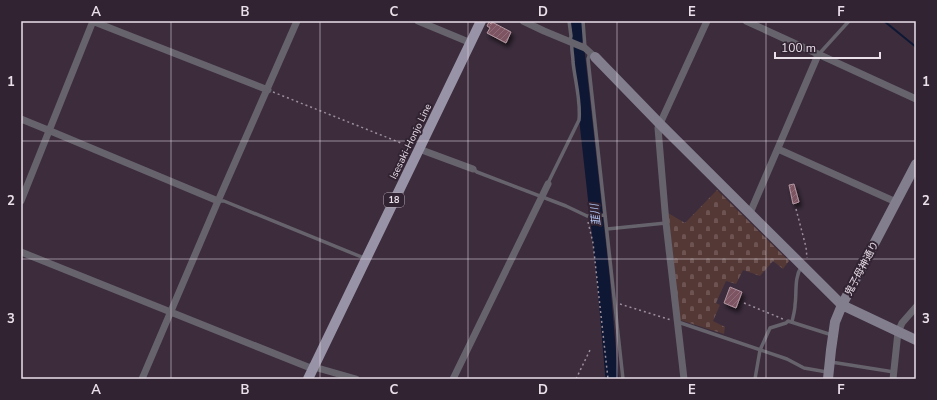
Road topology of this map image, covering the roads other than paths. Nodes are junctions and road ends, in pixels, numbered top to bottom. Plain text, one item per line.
1 (92, 21) edge
2 (297, 21) edge
3 (418, 21) edge
4 (481, 21) edge
5 (523, 21) edge
6 (569, 21) edge
7 (583, 21) edge
8 (707, 21) edge
9 (746, 21) edge
10 (850, 21) edge
11 (571, 42) junction
12 (471, 43) junction
13 (590, 52) junction
14 (818, 55) junction
15 (268, 90) junction
16 (916, 99) edge
17 (21, 119) edge
18 (660, 124) junction
19 (48, 130) junction
20 (419, 149) junction
21 (778, 149) junction
22 (916, 164) edge
23 (473, 169) joint
24 (548, 184) joint
25 (542, 196) junction
26 (218, 200) junction
27 (21, 201) edge
28 (896, 202) junction
29 (750, 213) junction
30 (604, 215) junction
31 (666, 223) junction
32 (607, 228) junction
33 (21, 252) edge
34 (366, 259) junction
35 (803, 267) junction
36 (842, 305) junction
37 (916, 308) edge
38 (171, 312) junction
39 (790, 321) junction
40 (677, 322) junction
41 (898, 332) junction
42 (833, 335) junction
43 (916, 340) edge
44 (760, 350) junction
45 (314, 367) junction
46 (829, 371) edge
47 (894, 376) edge
48 (142, 379) edge
49 (308, 379) edge
50 (356, 379) edge
51 (453, 379) edge
52 (623, 379) edge
53 (684, 379) edge
54 (755, 379) edge

1 - 15 street
1 - 19 street
2 - 15 street
3 - 12 street
4 - 12 main road, Isesaki-Honjo Line / 18
5 - 11 street
6 - 11 lane
7 - 13 lane
8 - 18 street
9 - 14 street
10 - 14 lane
11 - 13 street
11 - 24 lane
12 - 20 main road, Isesaki-Honjo Line / 18
13 - 18 street
13 - 30 lane
14 - 16 street
14 - 21 street
15 - 26 street
17 - 19 street
18 - 29 street
18 - 31 street
19 - 26 street
19 - 27 street
20 - 23 street
20 - 34 main road, Isesaki-Honjo Line / 18
21 - 28 street
21 - 29 street
22 - 28 street, 鬼子母神通り
23 - 25 lane
24 - 25 street
25 - 30 lane
25 - 51 street
26 - 34 lane
26 - 38 street
28 - 36 street, 鬼子母神通り
29 - 35 street
30 - 32 lane
31 - 32 lane
31 - 40 street
32 - 52 lane
33 - 38 street
34 - 45 main road, Isesaki-Honjo Line / 18
35 - 36 street
35 - 39 lane
36 - 41 street
36 - 42 street, 鬼子母神通り
37 - 41 street
38 - 45 street
38 - 48 street
39 - 42 lane
39 - 44 lane
40 - 44 lane
40 - 53 street
41 - 43 street
41 - 47 street
42 - 46 street, 鬼子母神通り
44 - 46 lane
44 - 54 lane
45 - 49 main road, Isesaki-Honjo Line / 18
45 - 50 street
46 - 47 lane

